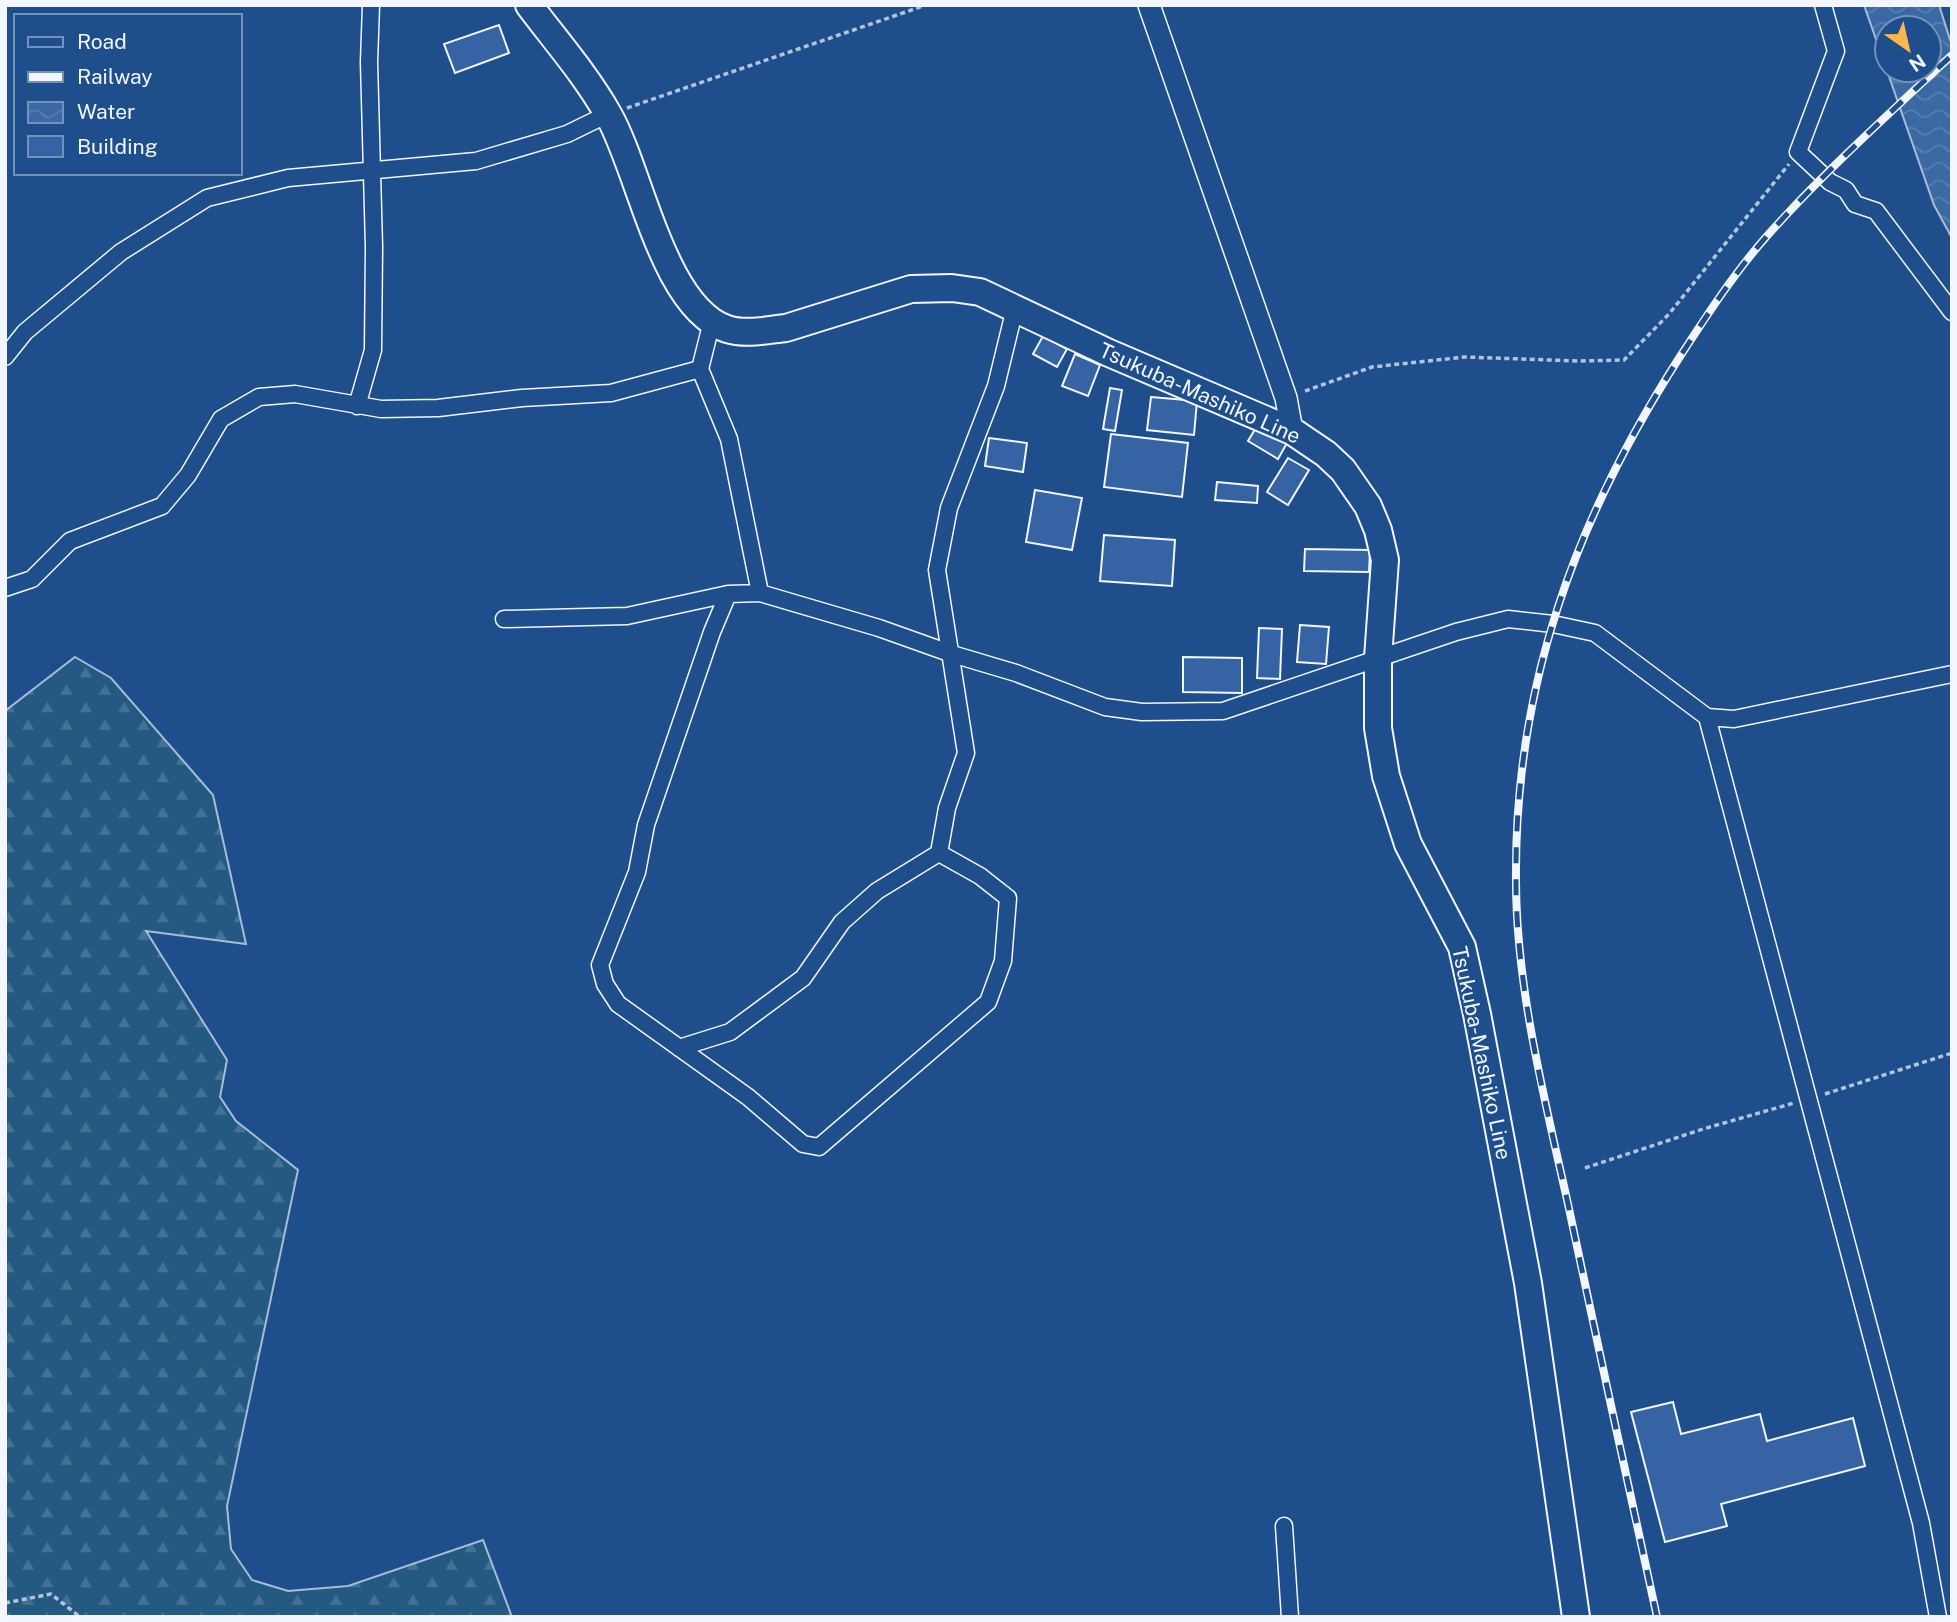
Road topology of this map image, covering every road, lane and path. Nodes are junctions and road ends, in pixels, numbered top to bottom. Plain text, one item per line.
1 (371, 5) edge
2 (529, 5) edge
3 (926, 5) edge
4 (1149, 5) edge
5 (1823, 5) edge
6 (608, 114) junction
7 (1798, 152) junction
8 (373, 170) junction
9 (1015, 308) junction
10 (1952, 312) edge
11 (712, 321) junction
12 (5, 356) edge
13 (701, 369) junction
14 (1286, 398) junction
15 (357, 406) junction
16 (1292, 431) junction
17 (5, 587) edge
18 (760, 593) junction
19 (728, 594) junction
20 (504, 619) dead end
21 (952, 654) junction
22 (1378, 658) junction
23 (1952, 674) edge
24 (1707, 717) junction
25 (939, 853) junction
26 (679, 1048) junction
27 (1952, 1053) edge
28 (1810, 1099) junction
29 (1585, 1168) dead end
30 (1284, 1526) dead end
31 (5, 1603) edge
32 (81, 1616) edge
33 (1290, 1617) edge
34 (1576, 1617) edge
35 (1938, 1617) edge

1 - 8 street
2 - 6 main road
3 - 6 path
4 - 14 street
5 - 7 street
6 - 8 street
6 - 11 main road
7 - 10 street
7 - 14 path
8 - 12 street
8 - 15 street
9 - 11 main road, Tsukuba-Mashiko Line
9 - 16 main road, Tsukuba-Mashiko Line
9 - 21 street
11 - 13 street
13 - 15 street
13 - 18 street
14 - 16 street
15 - 17 street
16 - 22 main road, Tsukuba-Mashiko Line
18 - 19 street
18 - 21 street
19 - 20 street
19 - 26 street
21 - 22 street
21 - 25 street
22 - 24 street
22 - 34 main road, Tsukuba-Mashiko Line
23 - 24 street
24 - 28 street
25 - 26 street
25 - 26 street
27 - 28 path
28 - 29 path
28 - 35 street
30 - 33 street
31 - 32 path

